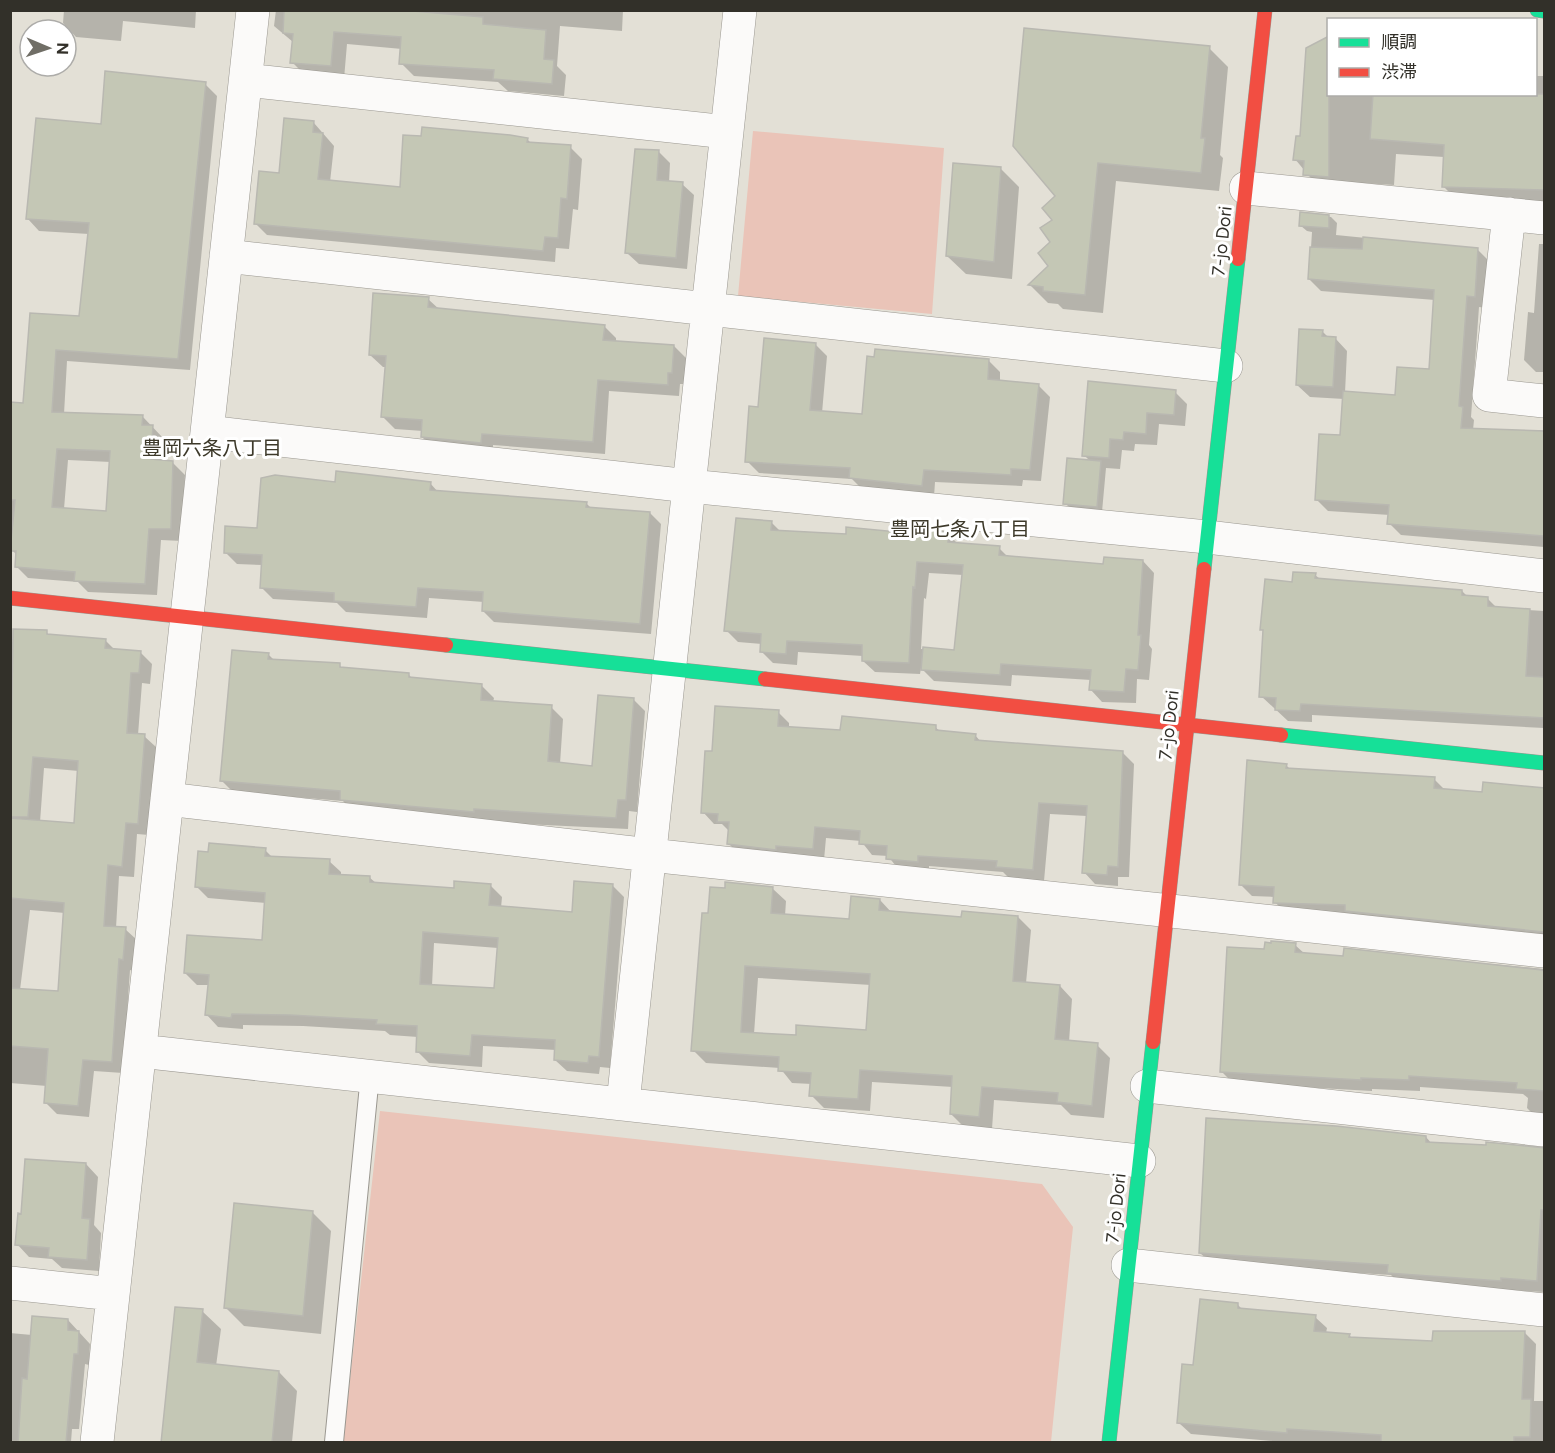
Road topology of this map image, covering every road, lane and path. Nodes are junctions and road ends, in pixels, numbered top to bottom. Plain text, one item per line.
1 (253, 10) edge
2 (740, 10) edge
3 (1265, 10) edge
4 (1537, 10) edge
5 (1545, 11) edge
6 (246, 81) junction
7 (727, 132) junction
8 (1246, 188) junction
9 (1509, 214) junction
10 (1545, 218) edge
11 (226, 256) junction
12 (708, 307) junction
13 (1226, 366) junction
14 (1545, 401) edge
15 (207, 432) junction
16 (689, 486) junction
17 (1207, 537) junction
18 (1545, 576) edge
19 (10, 598) edge
20 (187, 616) junction
21 (669, 670) junction
22 (1187, 723) junction
23 (1545, 762) edge
24 (167, 799) junction
25 (650, 855) junction
26 (1166, 912) junction
27 (1545, 951) edge
28 (140, 1051) junction
29 (370, 1076) junction
30 (1148, 1086) junction
31 (623, 1103) junction
32 (1545, 1130) edge
33 (1139, 1161) junction
34 (1128, 1265) junction
35 (10, 1283) edge
36 (114, 1294) junction
37 (1545, 1310) edge
38 (97, 1443) edge
39 (334, 1443) edge
40 (1108, 1443) edge

1 - 6 street
2 - 7 street
3 - 8 street, 7-jo Dori
4 - 5 street
6 - 7 street
6 - 11 street
7 - 12 street
8 - 9 street
8 - 13 street, 7-jo Dori
9 - 10 street
9 - 14 street
11 - 12 street
11 - 15 street
12 - 13 street
12 - 16 street
13 - 17 street, 7-jo Dori
15 - 16 street
15 - 20 street
16 - 17 street
16 - 21 street
17 - 18 street
17 - 22 street, 7-jo Dori
19 - 20 street
20 - 21 street
20 - 24 street
21 - 22 street
21 - 25 street
22 - 23 street
22 - 26 street, 7-jo Dori
24 - 25 street
24 - 28 street
25 - 26 street
25 - 31 street
26 - 27 street
26 - 30 street, 7-jo Dori
28 - 29 street
28 - 36 street
29 - 31 street
29 - 39 lane
30 - 32 street
30 - 33 street, 7-jo Dori
31 - 33 street
33 - 34 street, 7-jo Dori
34 - 37 street
34 - 40 street, 7-jo Dori
35 - 36 street
36 - 38 street

